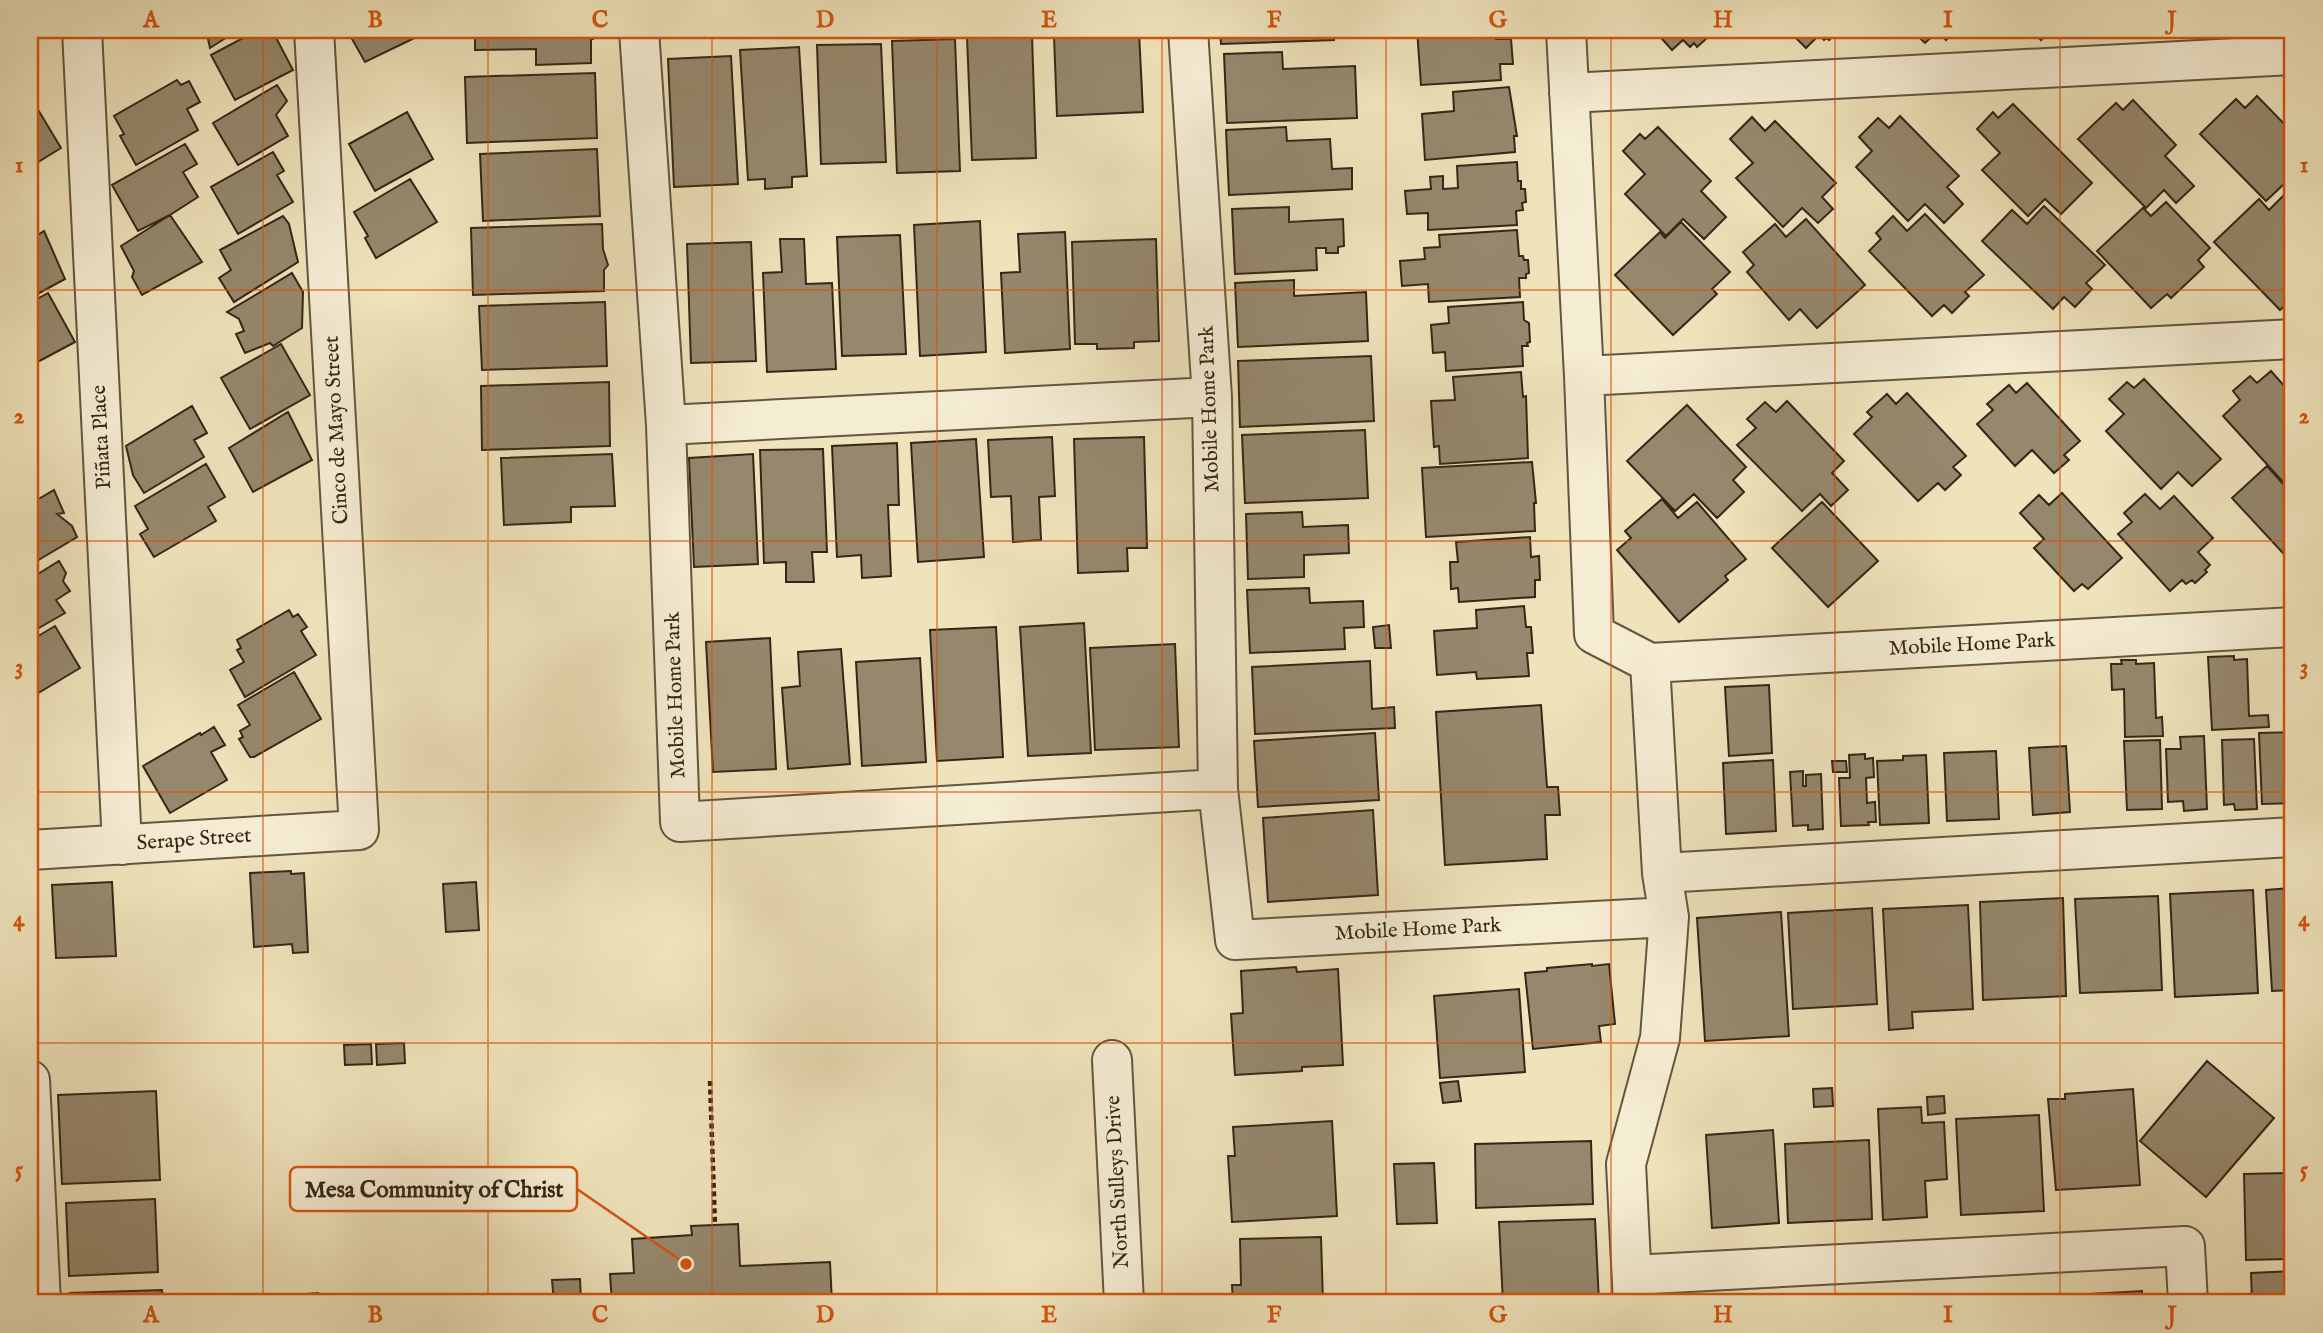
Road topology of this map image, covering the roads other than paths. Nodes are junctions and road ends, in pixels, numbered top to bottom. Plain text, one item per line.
1 (82, 30) edge
2 (314, 30) edge
3 (639, 30) edge
4 (1188, 30) edge
5 (1566, 30) edge
6 (2293, 55) edge
7 (1569, 93) junction
8 (2293, 339) edge
9 (1584, 376) junction
10 (1212, 397) junction
11 (666, 425) junction
12 (2293, 627) edge
13 (1650, 663) junction
14 (1218, 789) junction
15 (359, 830) joint
16 (2293, 837) edge
17 (122, 845) junction
18 (30, 850) edge
19 (1662, 873) junction
20 (1669, 917) junction
21 (1112, 1060) dead end
22 (30, 1080) edge
23 (37, 1289) edge
24 (1633, 1289) edge
25 (1124, 1303) edge
26 (2188, 1303) edge

1 - 17 street, Piñata Place
2 - 15 street, Cinco de Mayo Street
3 - 11 street, Mobile Home Park
4 - 10 street, Mobile Home Park
5 - 7 street
6 - 7 street
7 - 9 street
8 - 9 street
9 - 13 street
10 - 11 street
10 - 14 street, Mobile Home Park
11 - 14 street, Mobile Home Park
12 - 13 street, Mobile Home Park
13 - 19 street
14 - 20 street, Mobile Home Park
15 - 17 street, Serape Street
16 - 19 street
17 - 18 street, Serape Street
19 - 20 street
20 - 24 street
21 - 25 street, North Sulleys Drive
22 - 23 street
24 - 26 street

